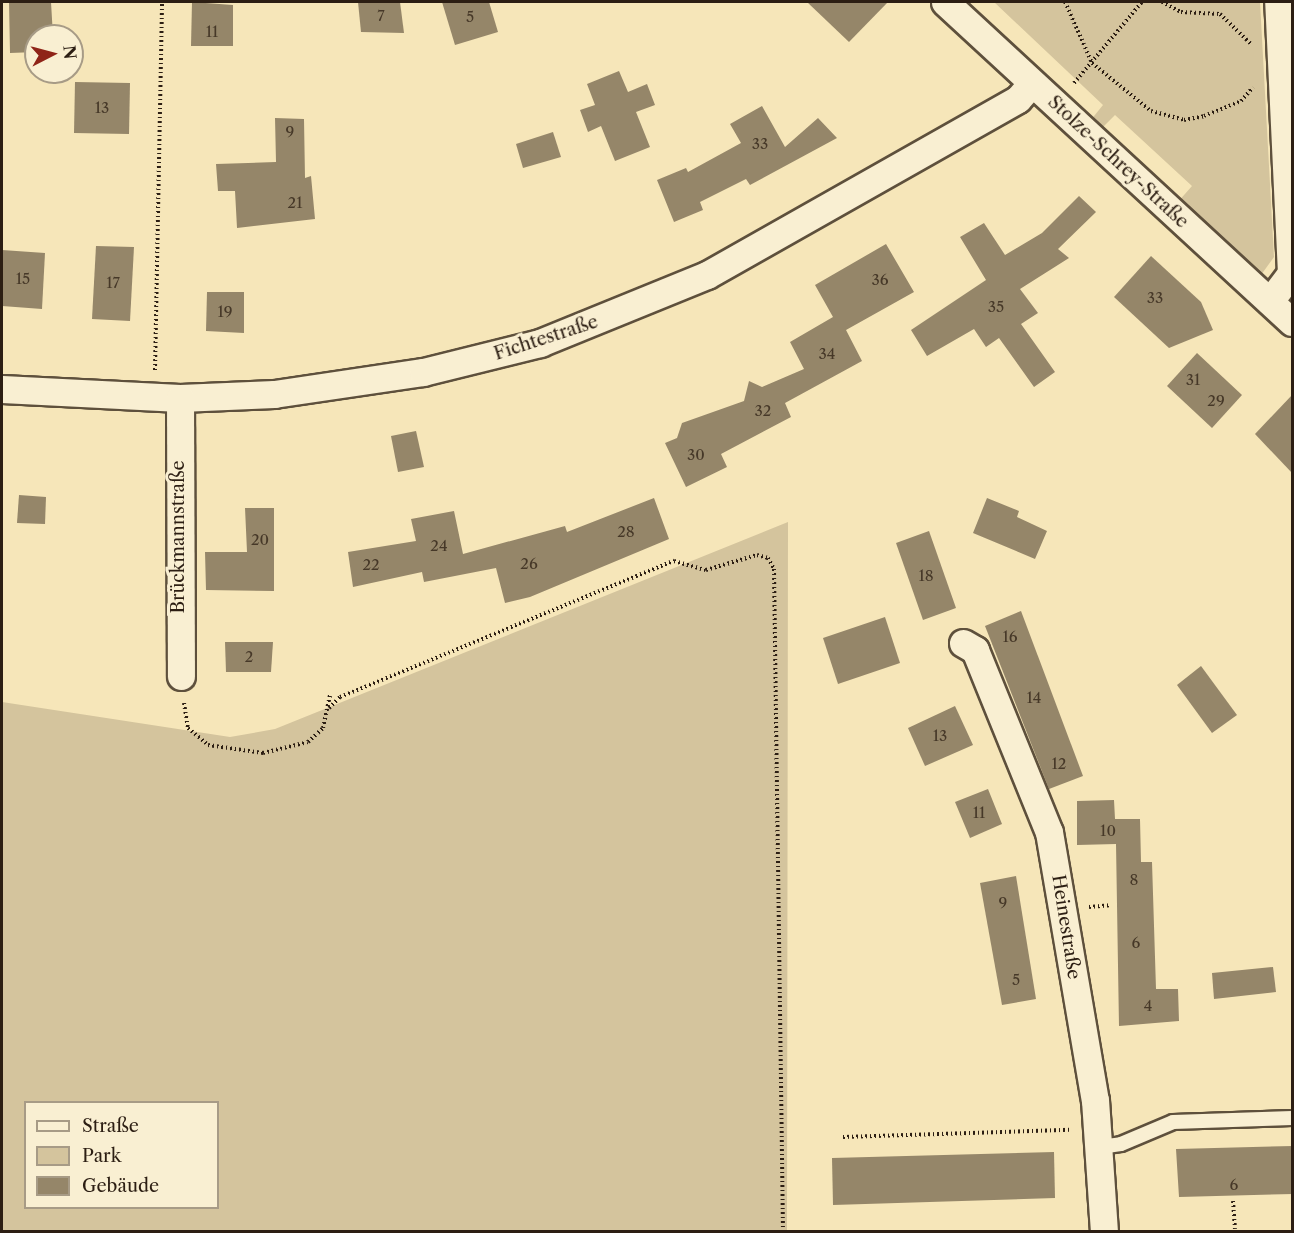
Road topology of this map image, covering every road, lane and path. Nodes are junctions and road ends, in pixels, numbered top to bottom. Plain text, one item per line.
1 (162, 2) edge
2 (945, 2) edge
3 (1065, 2) edge
4 (1142, 2) edge
5 (1162, 2) edge
6 (1278, 2) edge
7 (1286, 29) edge
8 (1256, 56) dead end
9 (1092, 63) junction
10 (1258, 76) dead end
11 (1032, 83) junction
12 (1055, 103) junction
13 (1270, 301) junction
14 (1293, 322) edge
15 (2, 389) edge
16 (167, 397) junction
17 (963, 643) dead end
18 (181, 676) joint
19 (330, 695) dead end
20 (329, 708) junction
21 (1293, 1118) edge
22 (843, 1137) dead end
23 (1099, 1138) junction
24 (1233, 1201) dead end
25 (1235, 1229) dead end
26 (783, 1232) edge
27 (1104, 1232) edge

1 - 16 path
2 - 11 street, Stolze-Schrey-Straße
3 - 9 path
4 - 9 path
5 - 8 path
6 - 7 street
7 - 13 street
9 - 10 path
9 - 12 path
11 - 12 street, Stolze-Schrey-Straße
11 - 16 street, Fichtestraße
12 - 13 street, Stolze-Schrey-Straße
13 - 14 street, Stolze-Schrey-Straße
15 - 16 street, Fichtestraße
16 - 18 street, Brückmannstraße
17 - 23 street, Heinestraße
18 - 20 path
19 - 20 path
20 - 26 path
21 - 23 lane
22 - 23 path
23 - 27 street, Heinestraße
24 - 25 path

